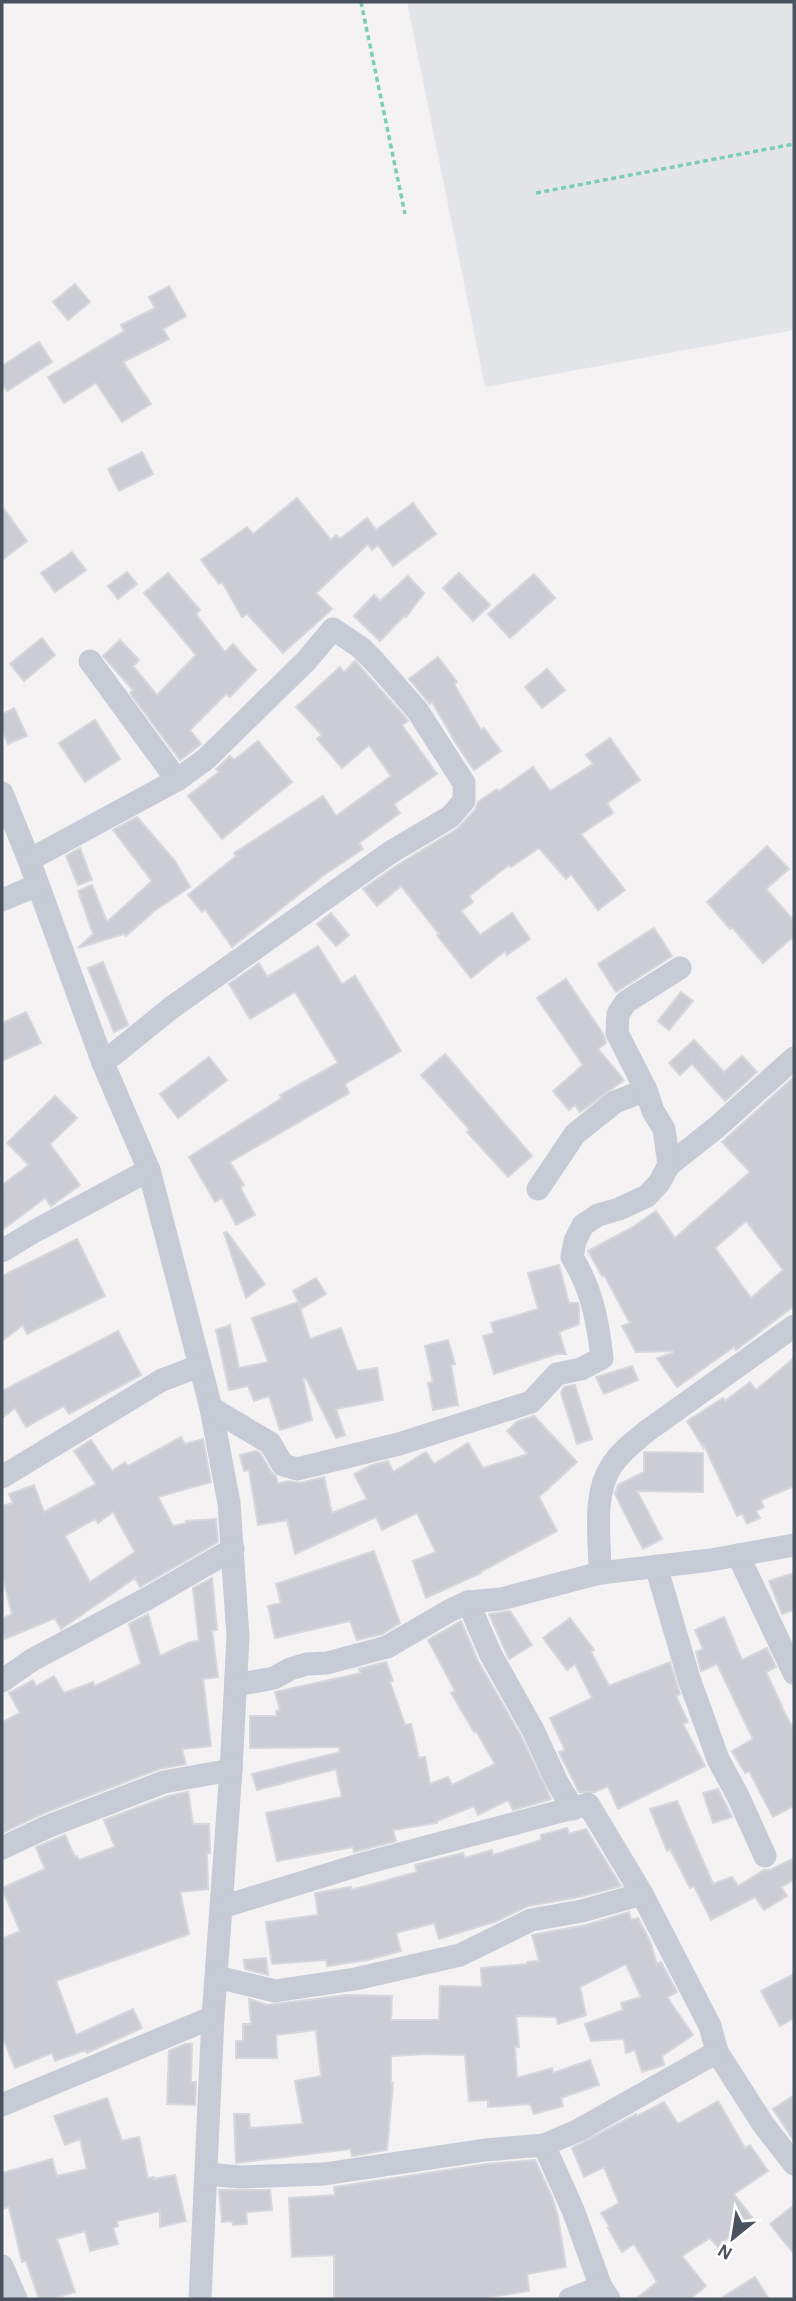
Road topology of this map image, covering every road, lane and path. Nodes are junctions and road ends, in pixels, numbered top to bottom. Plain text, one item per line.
1 (361, 2) edge
2 (794, 144) edge
3 (536, 193) dead end
4 (405, 214) dead end
5 (90, 661) dead end
6 (177, 780) junction
7 (2, 793) edge
8 (29, 860) junction
9 (38, 885) junction
10 (2, 900) edge
11 (680, 968) dead end
12 (794, 1058) edge
13 (103, 1063) junction
14 (646, 1090) junction
15 (669, 1165) junction
16 (149, 1170) junction
17 (538, 1189) dead end
18 (2, 1251) edge
19 (794, 1326) edge
20 (199, 1366) junction
21 (211, 1408) junction
22 (2, 1477) edge
23 (794, 1545) edge
24 (233, 1549) junction
25 (738, 1555) junction
26 (656, 1566) junction
27 (600, 1573) junction
28 (468, 1602) junction
29 (794, 1673) edge
30 (2, 1681) edge
31 (236, 1685) junction
32 (231, 1770) junction
33 (573, 1810) junction
34 (3, 1842) edge
35 (765, 1856) dead end
36 (642, 1894) junction
37 (222, 1908) junction
38 (217, 1977) junction
39 (213, 2017) junction
40 (717, 2052) junction
41 (2, 2105) edge
42 (544, 2144) junction
43 (794, 2164) edge
44 (206, 2174) junction
45 (2, 2266) edge
46 (605, 2293) edge
47 (16, 2299) edge
48 (200, 2299) edge
49 (570, 2299) edge

1 - 4 path
2 - 3 path
5 - 6 street
6 - 8 street
6 - 13 street
7 - 8 street
8 - 9 street
9 - 10 street
9 - 13 street
11 - 14 street
12 - 15 street
13 - 16 street
14 - 15 street
14 - 17 street
15 - 21 street
16 - 18 street
16 - 20 street
19 - 27 street
20 - 21 street
20 - 22 street
21 - 24 street
23 - 25 street
24 - 30 street
24 - 31 street
25 - 26 street
25 - 29 street
26 - 27 street
26 - 35 street
27 - 28 street
28 - 31 street
28 - 33 street
31 - 32 street
32 - 34 street
32 - 37 street
33 - 36 street
33 - 37 street
36 - 38 street
36 - 40 street
37 - 38 street
38 - 39 street
39 - 41 street
39 - 44 street
40 - 42 street
40 - 43 street
42 - 44 street
42 - 46 street
44 - 48 street
45 - 47 street
46 - 49 street

